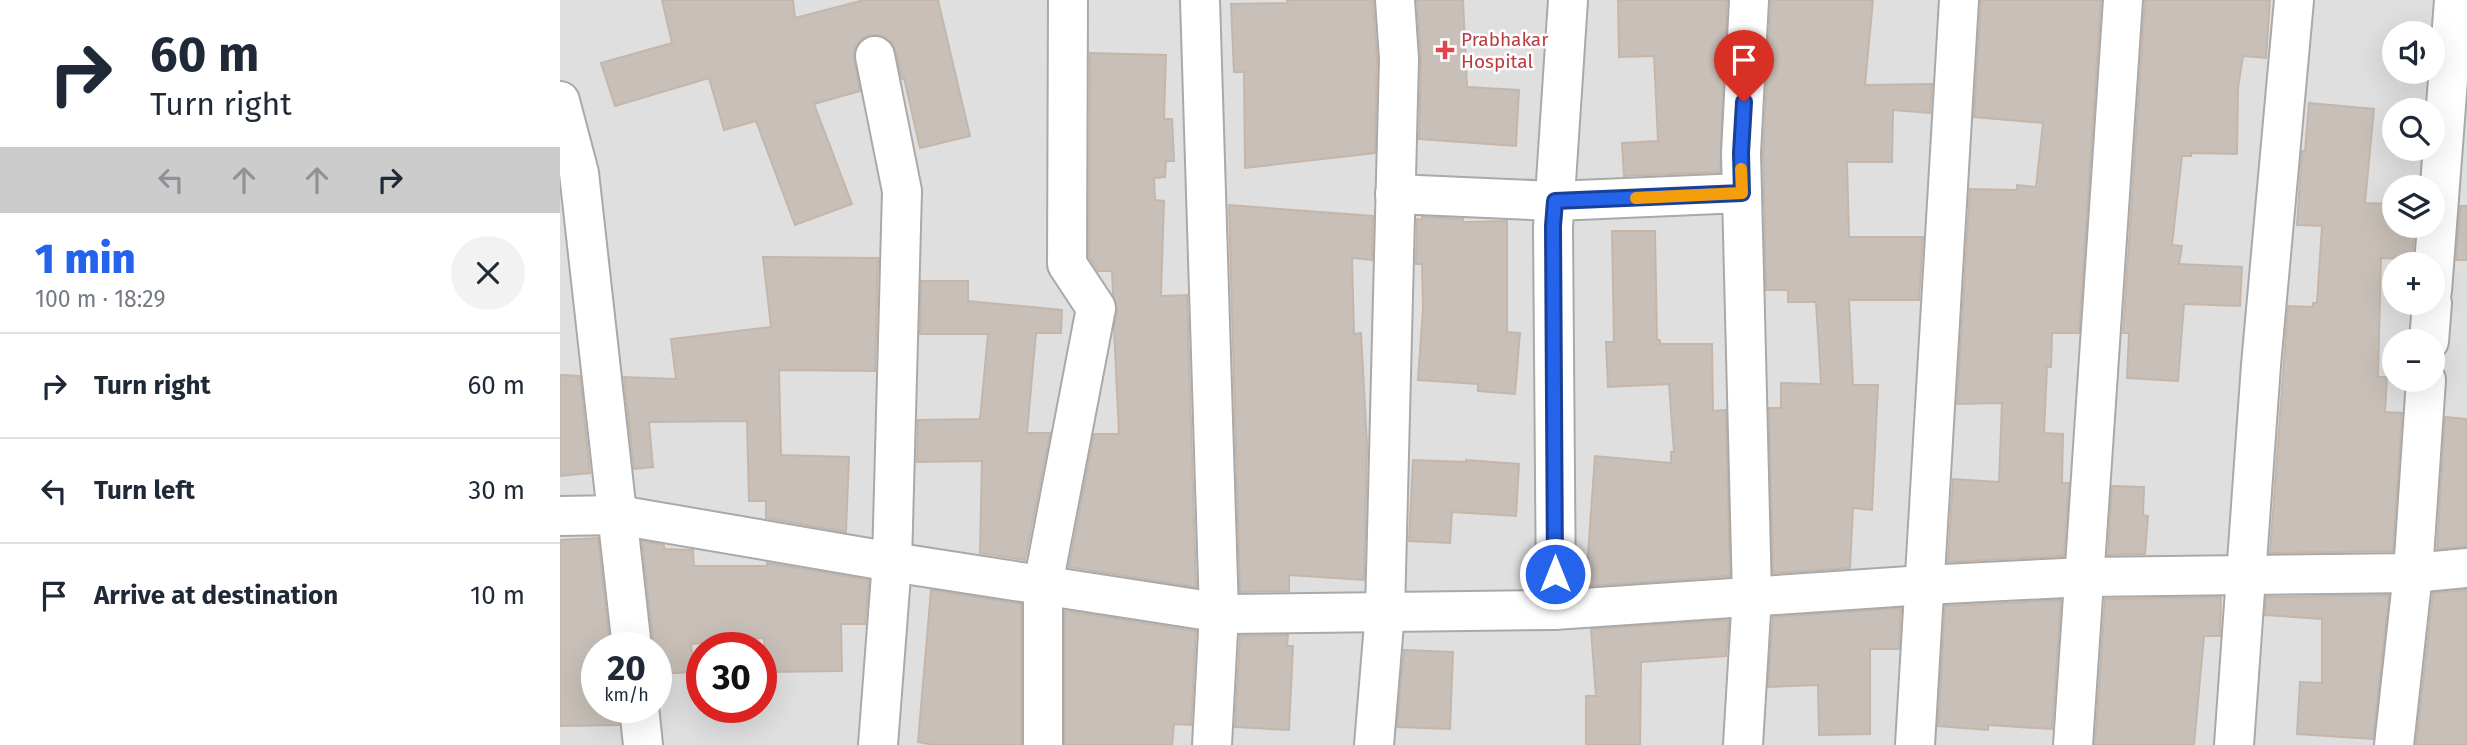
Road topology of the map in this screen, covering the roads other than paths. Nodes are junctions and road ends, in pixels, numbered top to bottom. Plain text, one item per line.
1 (1068, 0) edge
2 (1200, 0) edge
3 (1395, 0) edge
4 (1568, 0) edge
5 (1749, 0) edge
6 (1959, 0) edge
7 (2123, 0) edge
8 (2294, 0) edge
9 (2454, 0) edge
10 (875, 57) dead end
11 (560, 101) edge
12 (1742, 193) junction
13 (1395, 194) junction
14 (1555, 201) junction
15 (2435, 252) edge
16 (2425, 392) edge
17 (618, 515) junction
18 (560, 516) edge
19 (892, 562) junction
20 (2467, 568) edge
21 (2413, 573) junction
22 (2246, 576) junction
23 (2085, 577) junction
24 (1043, 585) junction
25 (1924, 585) junction
26 (1752, 596) junction
27 (1554, 610) junction
28 (1385, 612) junction
29 (1219, 613) junction
30 (630, 632) edge
31 (641, 723) edge
32 (643, 745) edge
33 (878, 745) edge
34 (1043, 745) edge
35 (1212, 745) edge
36 (1374, 745) edge
37 (1743, 745) edge
38 (1915, 745) edge
39 (2073, 745) edge
40 (2234, 745) edge
41 (2394, 745) edge

1 - 24 street
2 - 29 street
3 - 13 street
4 - 14 street
5 - 12 street
6 - 25 street
7 - 23 street
8 - 22 street
9 - 15 street
10 - 19 street
11 - 17 street
12 - 14 street
12 - 26 street
13 - 14 street
13 - 28 street
14 - 27 street
16 - 21 street
17 - 18 street
17 - 19 street
17 - 30 street
19 - 24 street
19 - 33 street
20 - 21 street
21 - 22 street
21 - 41 street
22 - 23 street
22 - 40 street
23 - 25 street
23 - 39 street
24 - 29 street
24 - 34 street
25 - 26 street
25 - 38 street
26 - 27 street
26 - 37 street
27 - 28 street
28 - 29 street
28 - 36 street
29 - 35 street
31 - 32 street

